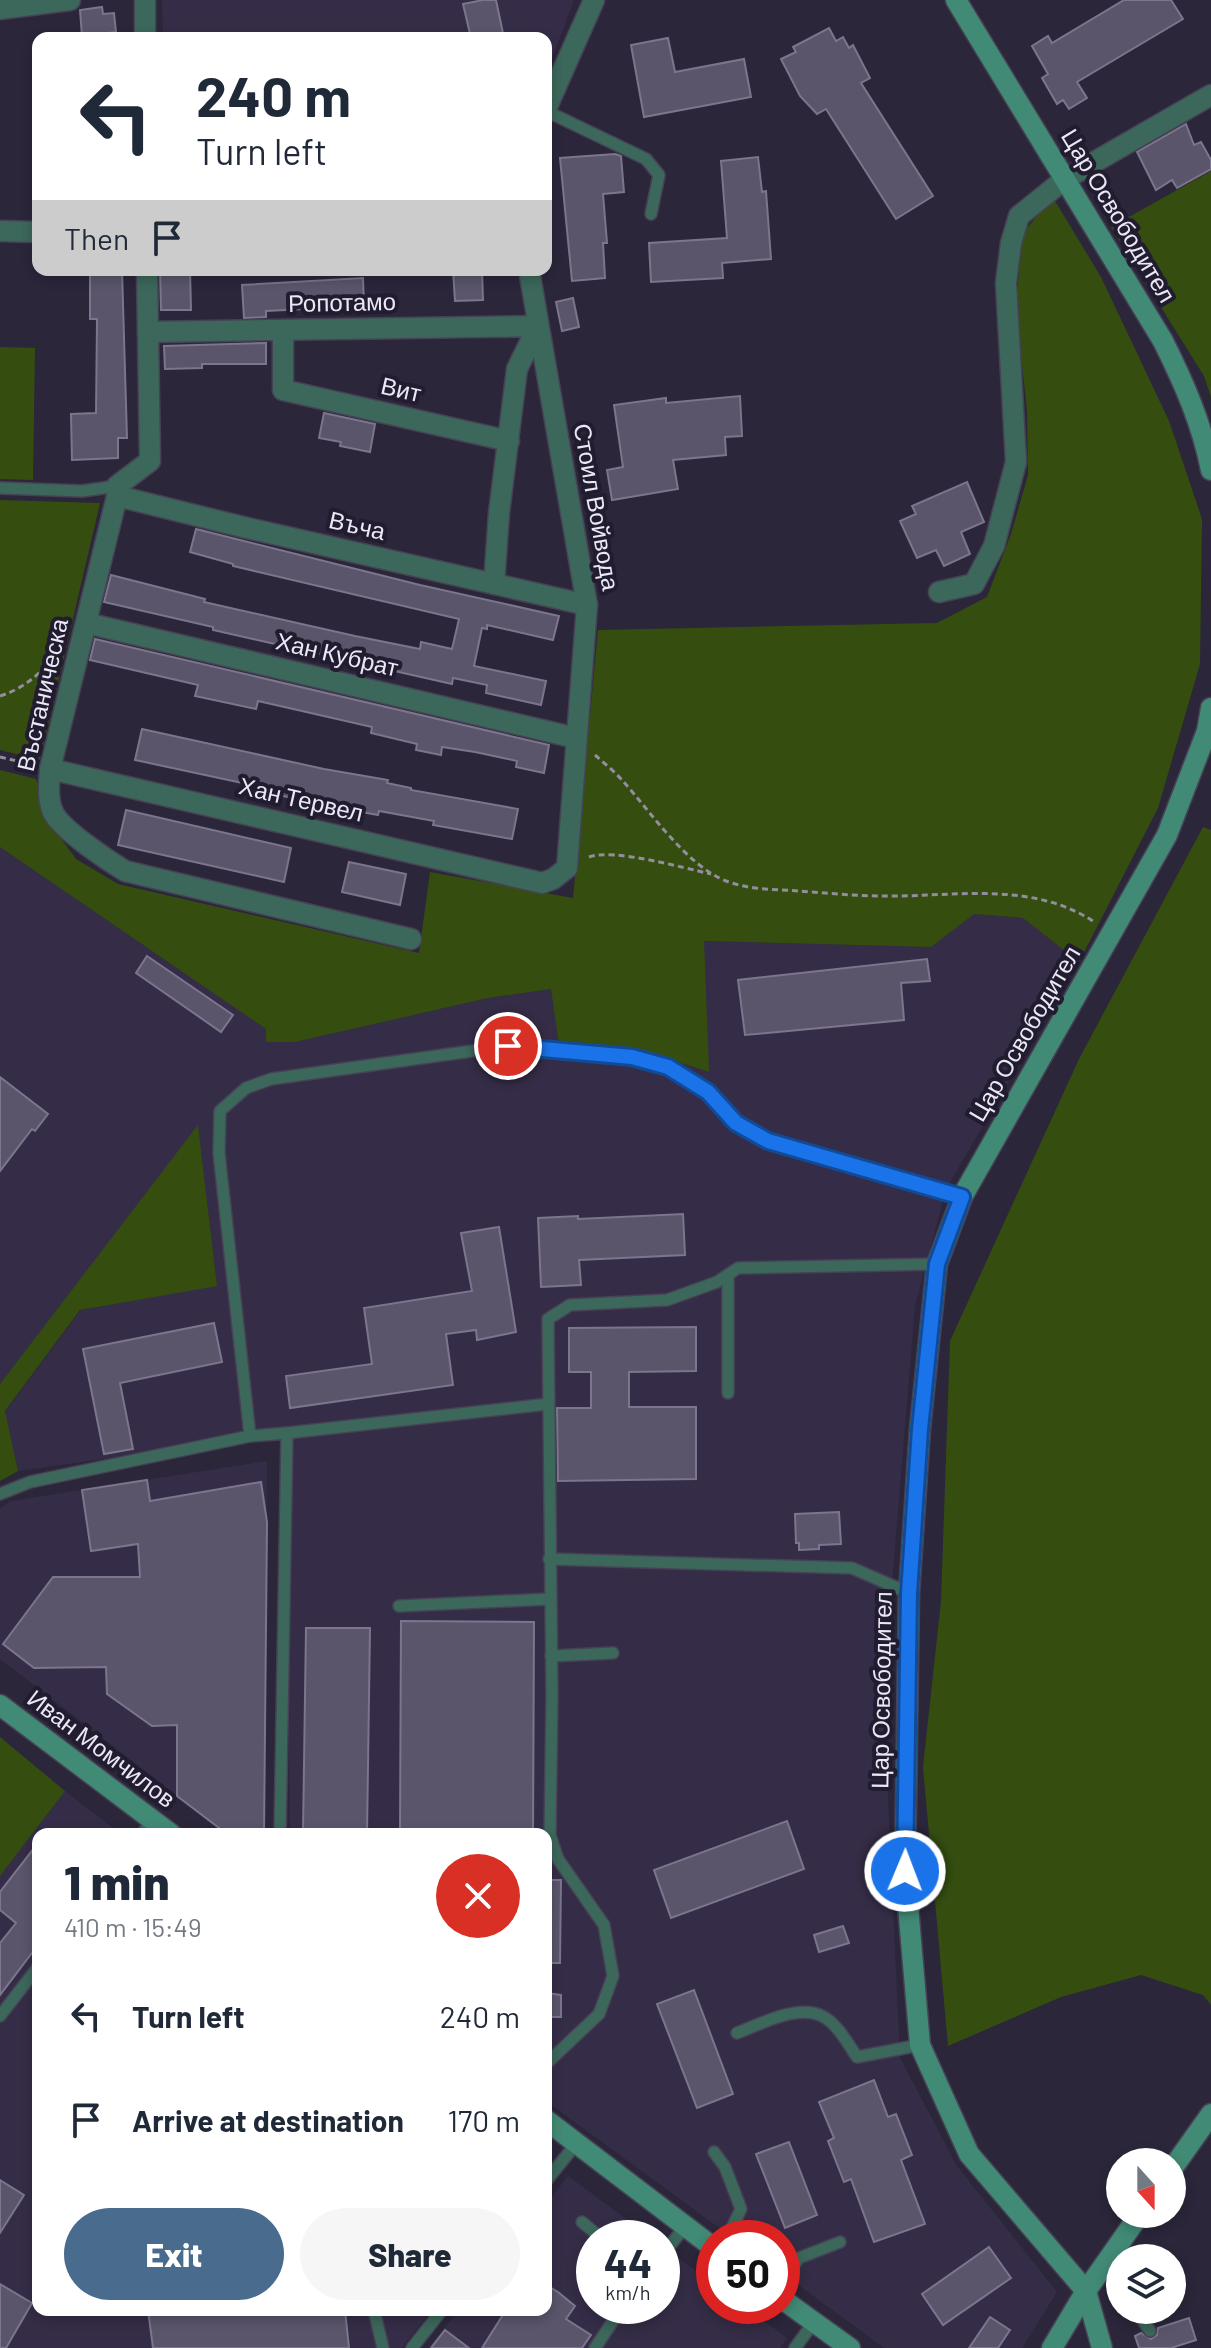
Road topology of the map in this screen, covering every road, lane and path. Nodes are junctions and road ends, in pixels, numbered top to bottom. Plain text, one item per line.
1 (70, 0) edge
2 (145, 0) edge
3 (594, 0) edge
4 (956, 0) edge
5 (0, 9) edge
6 (145, 32) edge
7 (1211, 95) edge
8 (552, 96) edge
9 (552, 113) edge
10 (1065, 179) junction
11 (651, 214) dead end
12 (0, 231) edge
13 (32, 232) edge
14 (147, 276) edge
15 (530, 276) edge
16 (538, 326) junction
17 (283, 330) junction
18 (148, 332) junction
19 (509, 441) junction
20 (1211, 470) edge
21 (0, 488) edge
22 (117, 491) junction
23 (494, 584) junction
24 (939, 592) dead end
25 (587, 605) junction
26 (84, 628) junction
27 (0, 696) edge
28 (1211, 708) edge
29 (576, 738) junction
30 (0, 757) edge
31 (50, 769) junction
32 (567, 868) junction
33 (715, 874) junction
34 (1113, 934) junction
35 (411, 939) dead end
36 (962, 1197) junction
37 (937, 1264) junction
38 (728, 1275) junction
39 (728, 1393) dead end
40 (548, 1404) junction
41 (287, 1433) junction
42 (250, 1436) junction
43 (0, 1494) edge
44 (549, 1559) junction
45 (909, 1593) junction
46 (550, 1599) junction
47 (399, 1606) dead end
48 (613, 1653) dead end
49 (551, 1656) junction
50 (0, 1705) edge
51 (148, 1827) edge
52 (280, 1828) edge
53 (550, 1828) edge
54 (552, 1841) edge
55 (32, 1975) edge
56 (0, 2016) edge
57 (737, 2033) dead end
58 (920, 2045) junction
59 (552, 2058) edge
60 (1211, 2114) edge
61 (552, 2125) edge
62 (576, 2144) junction
63 (1186, 2149) edge
64 (714, 2152) dead end
65 (552, 2174) edge
66 (736, 2220) edge
67 (685, 2227) junction
68 (680, 2233) edge
69 (696, 2235) edge
70 (840, 2242) dead end
71 (800, 2258) edge
72 (1106, 2263) edge
73 (1086, 2291) junction
74 (800, 2312) edge
75 (375, 2316) edge
76 (437, 2316) edge
77 (814, 2322) junction
78 (611, 2324) edge
79 (1145, 2324) edge
80 (1150, 2331) dead end
81 (383, 2348) edge
82 (412, 2348) edge
83 (595, 2348) edge
84 (795, 2348) edge
85 (850, 2348) edge
86 (1052, 2348) edge
87 (1102, 2348) edge

1 - 5 street
2 - 6 street
3 - 8 street
4 - 10 main road, Цар Освободител
7 - 10 street
9 - 11 lane
10 - 20 main road, Цар Освободител
10 - 24 street
12 - 13 street
14 - 18 street
15 - 16 street, Стоил Войвода
16 - 17 street, Ропотамо
16 - 19 street
16 - 25 street, Стоил Войвода
17 - 18 street, Ропотамо
17 - 19 street, Вит
18 - 22 street
19 - 23 street
21 - 22 lane
22 - 23 street, Въча
22 - 26 street, Въстаническа
23 - 25 street, Въча
25 - 29 street, Стоил Войвода
26 - 27 path
26 - 29 street, Хан Кубрат
26 - 31 street, Въстаническа
28 - 34 main road, Цар Освободител
29 - 32 street, Стоил Войвода
29 - 33 path
30 - 31 path
31 - 32 street, Хан Тервел
31 - 35 street, Въстаническа
32 - 33 path
33 - 34 path
34 - 36 main road, Цар Освободител
36 - 37 main road, Цар Освободител
36 - 42 lane
37 - 38 lane
37 - 45 main road, Цар Освободител
38 - 39 lane
38 - 40 lane
40 - 41 lane
40 - 44 lane
41 - 42 lane
41 - 52 lane
42 - 43 lane
44 - 45 lane
44 - 46 lane
45 - 58 main road, Цар Освободител
46 - 47 lane
46 - 49 lane
48 - 49 lane
49 - 53 lane
50 - 51 main road, Иван Момчилов
54 - 59 lane
55 - 56 lane
57 - 58 lane
58 - 73 main road, Цар Освободител
60 - 63 main road
61 - 62 main road
62 - 65 lane
62 - 67 main road
64 - 66 lane
67 - 68 lane
67 - 69 main road
70 - 71 lane
72 - 73 main road
73 - 86 main road
73 - 87 main road, Цар Освободител
74 - 77 main road
75 - 81 lane
76 - 82 lane
77 - 84 lane
77 - 85 main road
78 - 83 lane
79 - 80 lane

